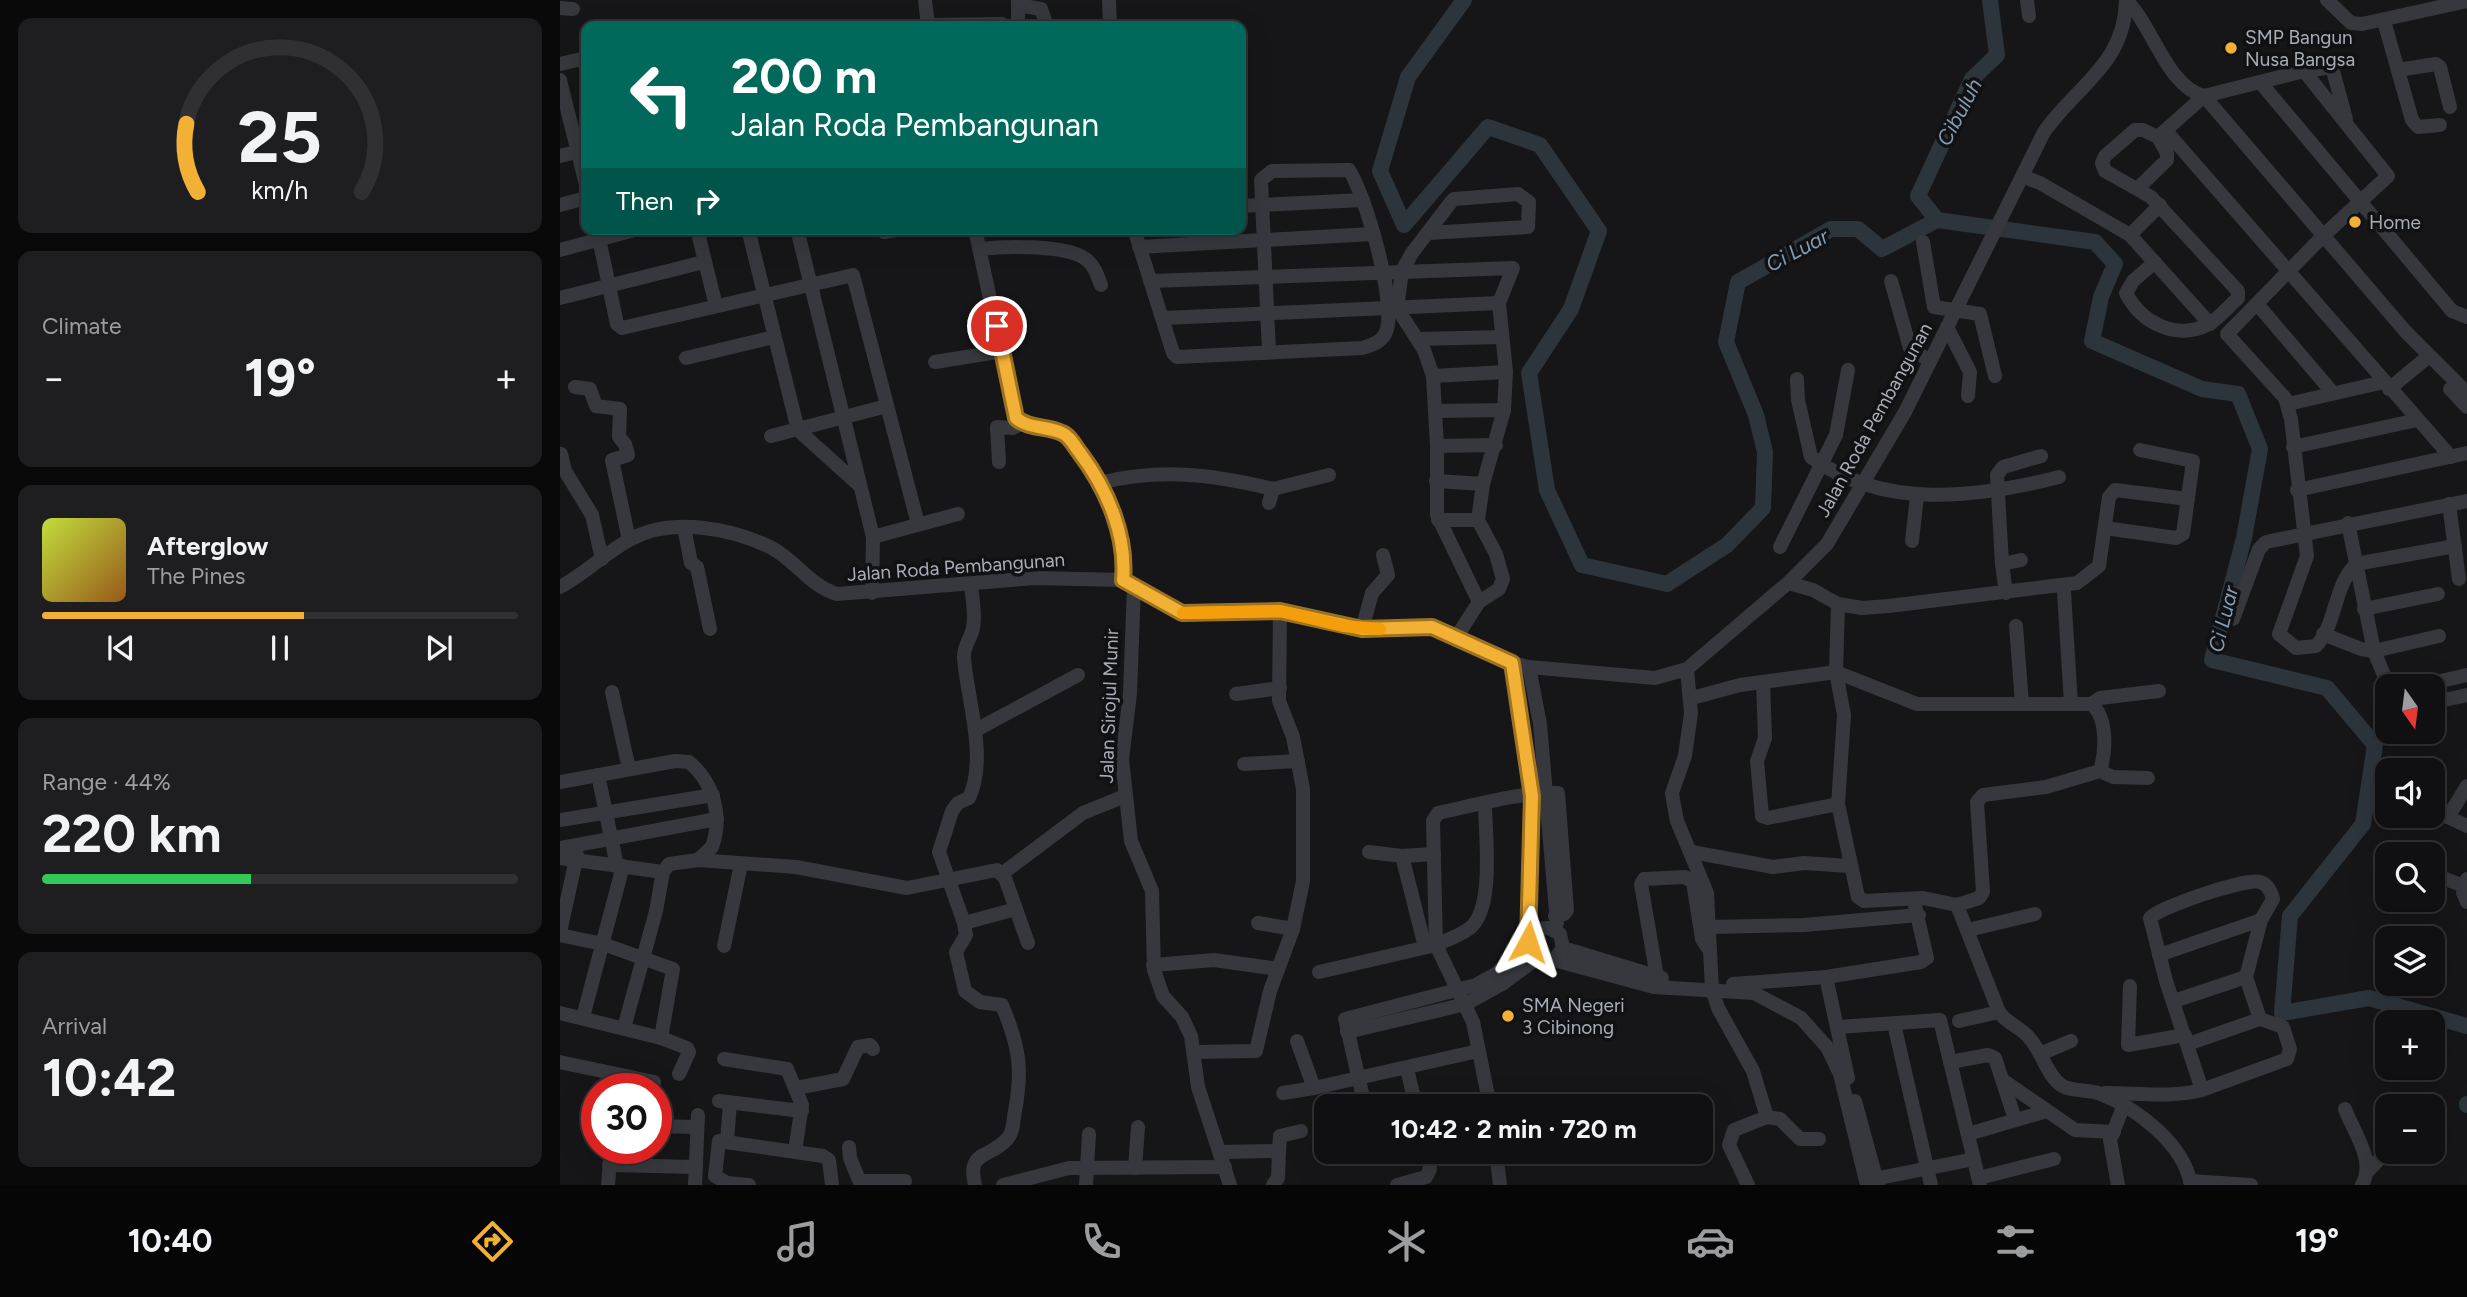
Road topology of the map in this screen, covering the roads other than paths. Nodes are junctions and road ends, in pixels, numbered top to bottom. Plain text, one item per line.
1 (925, 0) edge
2 (1109, 0) edge
3 (2027, 0) edge
4 (2126, 0) edge
5 (2327, 0) edge
6 (2467, 1) edge
7 (1018, 2) edge
8 (2029, 16) dead end
9 (927, 21) edge
10 (1018, 21) edge
11 (1045, 21) edge
12 (1110, 21) edge
13 (2384, 21) junction
14 (581, 59) edge
15 (560, 64) edge
16 (2398, 70) junction
17 (2304, 71) junction
18 (560, 80) edge
19 (2260, 82) junction
20 (2200, 97) junction
21 (2450, 107) dead end
22 (563, 108) edge
23 (2347, 124) junction
24 (2440, 125) dead end
25 (2162, 134) junction
26 (581, 148) edge
27 (581, 150) edge
28 (560, 156) edge
29 (2024, 177) junction
30 (2139, 187) junction
31 (581, 199) edge
32 (1363, 200) junction
33 (2360, 203) junction
34 (560, 205) edge
35 (1263, 205) junction
36 (2160, 205) junction
37 (1246, 206) edge
38 (1428, 233) junction
39 (1372, 234) junction
40 (596, 235) edge
41 (598, 235) edge
42 (698, 235) edge
43 (749, 235) edge
44 (799, 235) edge
45 (976, 235) edge
46 (1136, 235) edge
47 (2130, 235) junction
48 (2321, 237) junction
49 (1264, 241) junction
50 (1923, 242) dead end
51 (1139, 247) junction
52 (980, 249) junction
53 (560, 250) edge
54 (704, 262) junction
55 (2155, 262) junction
56 (1383, 271) junction
57 (1402, 271) junction
58 (2288, 273) junction
59 (1266, 276) junction
60 (1150, 281) junction
61 (1891, 281) dead end
62 (811, 284) junction
63 (1101, 285) dead end
64 (608, 286) junction
65 (764, 295) junction
66 (560, 298) edge
67 (1499, 303) junction
68 (2258, 305) junction
69 (716, 306) junction
70 (1392, 309) junction
71 (1267, 312) junction
72 (1955, 312) junction
73 (2467, 317) edge
74 (1163, 318) junction
75 (2210, 324) junction
76 (1947, 327) junction
77 (775, 337) junction
78 (1502, 337) junction
79 (1418, 340) junction
80 (1003, 351) junction
81 (1269, 351) junction
82 (686, 358) dead end
83 (2426, 358) junction
84 (1930, 361) junction
85 (935, 362) dead end
86 (1847, 370) dead end
87 (1506, 372) junction
88 (1433, 376) junction
89 (1994, 376) dead end
90 (1797, 379) dead end
91 (2386, 386) junction
92 (575, 387) dead end
93 (2333, 393) junction
94 (2467, 393) edge
95 (1968, 396) dead end
96 (2288, 404) junction
97 (887, 406) junction
98 (2467, 407) edge
99 (1504, 410) junction
100 (1435, 411) junction
101 (843, 418) junction
102 (2417, 420) junction
103 (1022, 423) junction
104 (798, 430) junction
105 (771, 436) dead end
106 (1496, 445) junction
107 (1437, 446) junction
108 (2293, 447) junction
109 (2140, 450) dead end
110 (2467, 453) edge
111 (561, 454) edge
112 (2040, 456) dead end
113 (2451, 457) junction
114 (999, 462) dead end
115 (1823, 465) junction
116 (1329, 475) dead end
117 (2059, 477) dead end
118 (1436, 481) junction
119 (1099, 483) junction
120 (1483, 484) junction
121 (1865, 485) junction
122 (860, 486) junction
123 (1998, 489) junction
124 (2297, 490) junction
125 (1917, 496) junction
126 (2188, 499) junction
127 (2467, 501) edge
128 (2449, 504) junction
129 (958, 514) dead end
130 (1438, 520) junction
131 (1478, 520) junction
132 (2348, 523) junction
133 (918, 524) junction
134 (684, 527) junction
135 (2105, 528) junction
136 (2303, 534) junction
137 (873, 537) junction
138 (629, 540) junction
139 (1912, 541) dead end
140 (2455, 546) junction
141 (1780, 547) dead end
142 (1383, 555) dead end
143 (602, 559) junction
144 (2021, 560) dead end
145 (2002, 564) junction
146 (2356, 564) junction
147 (2459, 579) dead end
148 (1128, 583) junction
149 (1787, 583) junction
150 (561, 584) edge
151 (971, 584) junction
152 (2064, 592) dead end
153 (872, 593) junction
154 (2006, 593) junction
155 (2438, 594) dead end
156 (1479, 602) junction
157 (1838, 604) junction
158 (2364, 609) junction
159 (1280, 611) junction
160 (2232, 619) dead end
161 (2016, 626) dead end
162 (710, 629) dead end
163 (1362, 629) junction
164 (2323, 635) junction
165 (1457, 636) junction
166 (2439, 636) dead end
167 (2374, 651) junction
168 (1512, 663) junction
169 (1529, 667) junction
170 (1687, 669) junction
171 (1836, 672) junction
172 (2384, 674) edge
173 (1078, 675) dead end
174 (2467, 675) edge
175 (2445, 680) edge
176 (1763, 682) junction
177 (1280, 688) junction
178 (2159, 691) dead end
179 (612, 692) dead end
180 (1236, 694) dead end
181 (2467, 695) edge
182 (1692, 698) junction
183 (2445, 700) edge
184 (2022, 704) junction
185 (2071, 704) junction
186 (2091, 704) junction
187 (976, 730) junction
188 (1298, 761) junction
189 (1244, 764) dead end
190 (629, 769) junction
191 (2100, 771) junction
192 (598, 775) junction
193 (2148, 778) dead end
194 (560, 782) edge
195 (2467, 786) edge
196 (1539, 794) junction
197 (713, 795) junction
198 (1125, 796) junction
199 (1485, 804) junction
200 (1838, 804) junction
201 (606, 812) junction
202 (717, 819) junction
203 (560, 820) edge
204 (2467, 826) edge
205 (612, 840) junction
206 (578, 845) junction
207 (560, 848) edge
208 (1369, 852) dead end
209 (1692, 852) junction
210 (1434, 854) junction
211 (1402, 856) junction
212 (560, 858) edge
213 (698, 860) junction
214 (577, 862) junction
215 (741, 864) junction
216 (620, 866) junction
217 (1849, 866) junction
218 (663, 872) junction
219 (1003, 873) junction
220 (2445, 877) edge
221 (948, 880) junction
222 (2466, 882) edge
223 (564, 902) edge
224 (2467, 902) edge
225 (1957, 905) junction
226 (1016, 909) junction
227 (2035, 914) dead end
228 (2262, 920) junction
229 (964, 923) junction
230 (1258, 923) dead end
231 (1710, 927) junction
232 (1293, 929) junction
233 (1968, 930) junction
234 (560, 933) edge
235 (1530, 937) junction
236 (1028, 943) dead end
237 (603, 944) junction
238 (724, 946) dead end
239 (1430, 946) junction
240 (1559, 947) junction
241 (1709, 949) junction
242 (2159, 955) junction
243 (642, 957) junction
244 (1535, 959) junction
245 (1586, 963) junction
246 (1153, 965) junction
247 (1278, 969) junction
248 (1320, 972) dead end
249 (1657, 977) junction
250 (1826, 977) junction
251 (2246, 977) junction
252 (1499, 979) junction
253 (2130, 986) dead end
254 (1689, 988) junction
255 (1718, 990) junction
256 (1462, 998) junction
257 (2174, 1001) junction
258 (1999, 1012) junction
259 (560, 1013) edge
260 (583, 1017) junction
261 (2260, 1019) junction
262 (1959, 1021) dead end
263 (1894, 1024) junction
264 (1838, 1027) junction
265 (624, 1028) junction
266 (661, 1038) junction
267 (2186, 1040) junction
268 (1297, 1041) dead end
269 (2071, 1041) dead end
270 (878, 1046) dead end
271 (1478, 1051) junction
272 (1194, 1052) junction
273 (2040, 1054) junction
274 (724, 1059) dead end
275 (560, 1062) edge
276 (1950, 1062) junction
277 (1407, 1069) junction
278 (590, 1073) edge
279 (1843, 1073) junction
280 (679, 1074) dead end
281 (1358, 1080) junction
282 (2004, 1081) junction
283 (800, 1086) junction
284 (1314, 1088) junction
285 (2202, 1090) junction
286 (1283, 1093) dead end
287 (2096, 1093) junction
288 (1361, 1094) edge
289 (1413, 1094) edge
290 (1487, 1094) edge
291 (2173, 1096) junction
292 (2130, 1108) junction
293 (2345, 1109) dead end
294 (802, 1111) junction
295 (2047, 1111) junction
296 (1767, 1117) junction
297 (2015, 1119) junction
298 (672, 1124) edge
299 (1138, 1127) dead end
300 (1301, 1131) dead end
301 (2114, 1132) junction
302 (1089, 1134) dead end
303 (1968, 1134) junction
304 (1819, 1139) dead end
305 (727, 1141) junction
306 (849, 1147) dead end
307 (1279, 1151) junction
308 (795, 1152) junction
309 (1221, 1152) junction
310 (1974, 1158) junction
311 (2054, 1159) dead end
312 (1427, 1164) edge
313 (1497, 1164) edge
314 (2375, 1164) edge
315 (609, 1165) joint
316 (695, 1167) junction
317 (1087, 1167) junction
318 (1225, 1167) junction
319 (1135, 1168) junction
320 (1927, 1169) junction
321 (2369, 1170) junction
322 (905, 1181) dead end
323 (1872, 1182) edge
324 (1980, 1182) edge
325 (861, 1183) edge
326 (2191, 1183) edge
327 (1744, 1184) edge
328 (608, 1185) edge
329 (695, 1185) edge
330 (749, 1185) edge
331 (832, 1185) edge
332 (975, 1185) edge
333 (1003, 1185) edge
334 (1086, 1185) edge
335 (1230, 1185) edge
336 (1273, 1185) edge
337 (1397, 1185) edge
338 (1500, 1185) edge
339 (1931, 1185) edge
340 (2118, 1185) edge
341 (2251, 1185) edge
342 (2362, 1185) edge

1 - 9 street
2 - 12 street
3 - 8 street
4 - 20 street
4 - 29 street, Jalan Roda Pembangunan
5 - 13 street
6 - 13 street
7 - 10 street
7 - 11 street
13 - 16 street
14 - 15 street
16 - 21 street
16 - 24 street
17 - 19 street
17 - 23 street
17 - 23 street
18 - 22 street
19 - 20 street
19 - 33 street
20 - 25 street
20 - 48 street
22 - 26 street
23 - 33 street
25 - 30 street
25 - 30 street
25 - 58 street
27 - 28 street
29 - 47 street
29 - 72 street, Jalan Roda Pembangunan
30 - 36 street
31 - 34 street
32 - 35 street
32 - 35 street
32 - 39 street
33 - 48 street
33 - 73 street
35 - 37 street
35 - 49 street
36 - 47 street
36 - 75 street
38 - 38 street
38 - 57 street
39 - 49 street
39 - 56 street
40 - 53 street
41 - 64 street
42 - 54 street
43 - 65 street
44 - 62 street
45 - 52 street
46 - 51 street
47 - 55 street
48 - 58 street
48 - 83 street
49 - 51 street
49 - 59 street
50 - 72 street
51 - 60 street
52 - 63 street
52 - 80 street
54 - 64 street
54 - 69 street
55 - 75 street
55 - 75 street
56 - 57 street
56 - 59 street
56 - 70 street
57 - 67 street
57 - 70 street
58 - 68 street
58 - 91 street
59 - 60 street
59 - 71 street
60 - 74 street
61 - 84 street
62 - 65 street
62 - 97 street
62 - 101 street
64 - 66 street
64 - 69 street
65 - 69 street
65 - 77 street
67 - 70 street
67 - 78 street
68 - 93 street
68 - 96 street
70 - 71 street
70 - 79 street
70 - 81 street
71 - 74 street
71 - 81 street
72 - 76 street, Jalan Roda Pembangunan
72 - 89 street
74 - 81 street
76 - 84 street, Jalan Roda Pembangunan
76 - 95 street
77 - 82 street
77 - 104 street
78 - 79 street
78 - 87 street
79 - 88 street
80 - 85 street
80 - 103 street
83 - 91 street
83 - 94 street
83 - 98 street
84 - 121 street, Jalan Roda Pembangunan
86 - 115 street
87 - 88 street
87 - 99 street
88 - 100 street
90 - 115 street
91 - 93 street
91 - 102 street
92 - 138 street
93 - 96 street
96 - 108 street
97 - 101 street
97 - 133 street
99 - 100 street
99 - 106 street
100 - 107 street
101 - 104 street
101 - 122 street
102 - 108 street
102 - 113 street
103 - 114 street
103 - 119 street, Jalan Sirojul Munir
104 - 105 street
104 - 122 street
106 - 107 street
106 - 120 street
107 - 118 street
108 - 124 street
109 - 126 street
110 - 113 street
111 - 143 street
112 - 123 street
113 - 124 street
115 - 121 street
115 - 141 street
116 - 119 street
117 - 123 street
118 - 120 street
118 - 130 street
119 - 148 street, Jalan Sirojul Munir
120 - 131 street
121 - 125 street
121 - 149 street, Jalan Roda Pembangunan
122 - 137 street
123 - 125 street
123 - 145 street
124 - 136 street
125 - 139 street
126 - 135 street
126 - 135 street
127 - 128 street
128 - 132 street
128 - 140 street
129 - 133 street
130 - 131 street
130 - 156 street
131 - 156 street
132 - 136 street
132 - 146 street
133 - 137 street
134 - 138 street, Jalan Roda Pembangunan
134 - 153 street, Jalan Roda Pembangunan
134 - 162 street
135 - 154 street
136 - 160 street
136 - 164 street
137 - 153 street
138 - 143 street, Jalan Roda Pembangunan
140 - 146 street
140 - 147 street
142 - 163 street
143 - 150 street, Jalan Roda Pembangunan
144 - 145 street
145 - 154 street
146 - 158 street
146 - 164 street
148 - 151 street, Jalan Roda Pembangunan
148 - 159 street, Jalan Roda Pembangunan
148 - 198 street, Jalan Sirojul Munir
149 - 157 street
149 - 170 street, Jalan Roda Pembangunan
151 - 153 street, Jalan Roda Pembangunan
151 - 187 street
152 - 185 street
154 - 157 street
155 - 158 street
156 - 165 street
157 - 171 street
158 - 167 street
159 - 163 street, Jalan Roda Pembangunan
159 - 177 street
161 - 184 street
163 - 165 street, Jalan Roda Pembangunan
164 - 167 street
165 - 168 street, Jalan Roda Pembangunan
166 - 167 street
167 - 172 street
168 - 169 street, Jalan Roda Pembangunan
168 - 196 street
169 - 170 street, Jalan Roda Pembangunan
169 - 196 street
170 - 182 street
171 - 176 street
171 - 184 street
171 - 200 street
173 - 187 street
174 - 175 street
176 - 182 street
176 - 200 street
177 - 180 street
177 - 188 street
178 - 186 street
179 - 190 street
181 - 183 street
182 - 209 street
184 - 185 street
185 - 186 street
186 - 191 street
187 - 221 street
188 - 189 street
188 - 232 street
190 - 192 street
190 - 197 street
191 - 193 street
191 - 225 street
192 - 194 street
192 - 201 street
195 - 204 street
196 - 199 street
196 - 235 street
196 - 240 street
197 - 201 street
197 - 202 street
198 - 219 street
198 - 246 street, Jalan Sirojul Munir
199 - 210 street
199 - 239 street
200 - 217 street
201 - 203 street
201 - 205 street
202 - 205 street
202 - 213 street
205 - 206 street
205 - 216 street
206 - 207 street
206 - 214 street
208 - 211 street
209 - 217 street
209 - 231 street
210 - 211 street
210 - 239 street
211 - 239 street
212 - 214 street
213 - 215 street
213 - 218 street
214 - 216 street
214 - 223 street
215 - 221 street
215 - 238 street
216 - 218 street
216 - 237 street
217 - 225 street
218 - 243 street
219 - 221 street
219 - 226 street
220 - 222 street
221 - 229 street
222 - 224 street
223 - 234 street
225 - 233 street
226 - 229 street
226 - 236 street
227 - 233 street
228 - 242 street
228 - 242 street
228 - 251 street
229 - 332 street
230 - 232 street
231 - 241 street
231 - 250 street
232 - 247 street
233 - 258 street
234 - 237 street
235 - 240 street
235 - 244 street
235 - 252 street
237 - 243 street
237 - 260 street
239 - 248 street
239 - 256 street
240 - 244 street
240 - 245 street
241 - 249 street
241 - 255 street
242 - 257 street
243 - 265 street
243 - 266 street
244 - 252 street
245 - 249 street
245 - 254 street
246 - 247 street
246 - 272 street, Jalan Sirojul Munir
247 - 272 street
249 - 254 street
250 - 255 street
250 - 264 street
251 - 257 street
251 - 261 street
252 - 256 street
253 - 267 street
254 - 255 street
255 - 279 street
255 - 296 street
256 - 271 street
256 - 281 street
257 - 267 street
258 - 262 street
258 - 273 street
259 - 260 street
260 - 265 street
261 - 267 street
261 - 285 street
263 - 264 street
263 - 276 street
263 - 320 street
264 - 279 street
265 - 266 street
266 - 280 street
267 - 285 street
268 - 284 street
269 - 273 street
270 - 283 street
271 - 277 street
271 - 290 street
272 - 309 street, Jalan Sirojul Munir
273 - 287 street
274 - 283 street
275 - 278 street
276 - 282 street
276 - 303 street
277 - 281 street
277 - 289 street
279 - 323 street
281 - 284 street
281 - 288 street
282 - 295 street
282 - 297 street
283 - 294 street
284 - 286 street
285 - 291 street
287 - 291 street
287 - 292 street
291 - 292 street
292 - 301 street
292 - 326 street
293 - 321 street
294 - 305 street
294 - 308 street
295 - 297 street
295 - 301 street
296 - 304 street
296 - 327 street
297 - 303 street
298 - 316 street
299 - 319 street
300 - 307 street
301 - 340 street
302 - 317 street
303 - 310 street
305 - 308 street
305 - 330 street
306 - 325 street
307 - 309 street
307 - 336 street
308 - 331 street
309 - 318 street, Jalan Sirojul Munir
310 - 320 street
310 - 324 street
311 - 324 street
312 - 337 street
313 - 338 street
314 - 321 street
315 - 316 street
315 - 328 street
316 - 329 street
317 - 319 street
317 - 333 street
317 - 334 street
318 - 319 street
318 - 335 street, Jalan Sirojul Munir
320 - 323 street
320 - 339 street
321 - 342 street
322 - 325 street
326 - 341 street

